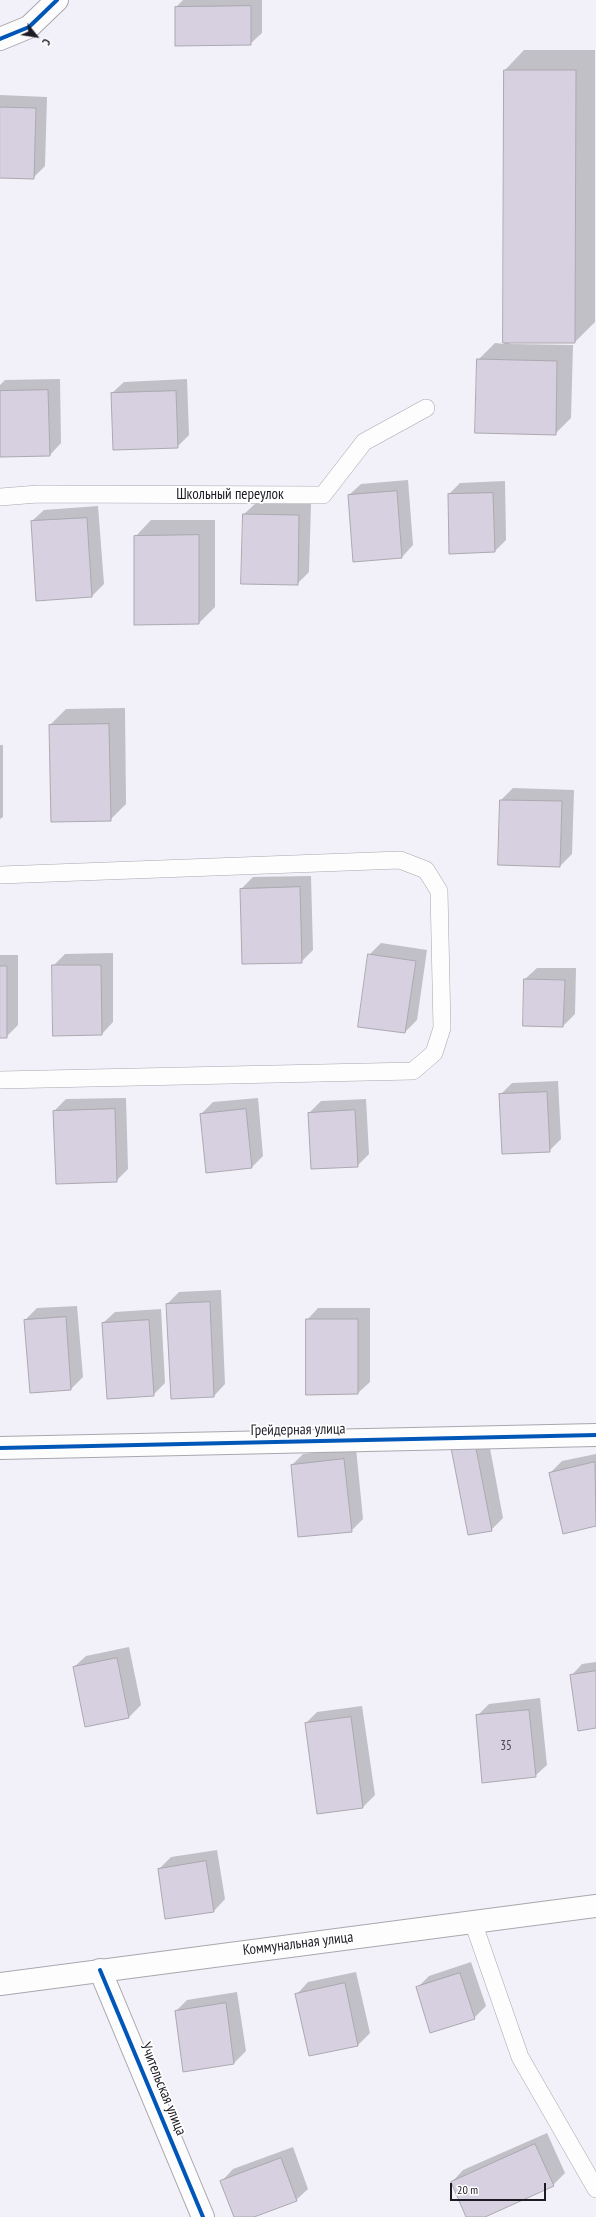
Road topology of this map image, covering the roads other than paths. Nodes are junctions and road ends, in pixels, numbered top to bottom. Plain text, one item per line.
1 (57, 0) edge
2 (0, 40) edge
3 (426, 408) dead end
4 (0, 497) edge
5 (0, 875) edge
6 (0, 1080) edge
7 (596, 1435) edge
8 (0, 1448) edge
9 (596, 1906) edge
10 (474, 1922) junction
11 (100, 1970) junction
12 (0, 1984) edge
13 (596, 2189) edge
14 (203, 2217) edge

1 - 2 street
3 - 4 lane, Школьный переулок
5 - 6 lane
7 - 8 street, Грейдерная улица
9 - 10 street, Коммунальная улица
10 - 11 street, Коммунальная улица
10 - 13 lane
11 - 12 street, Коммунальная улица
11 - 14 street, Учительская улица

